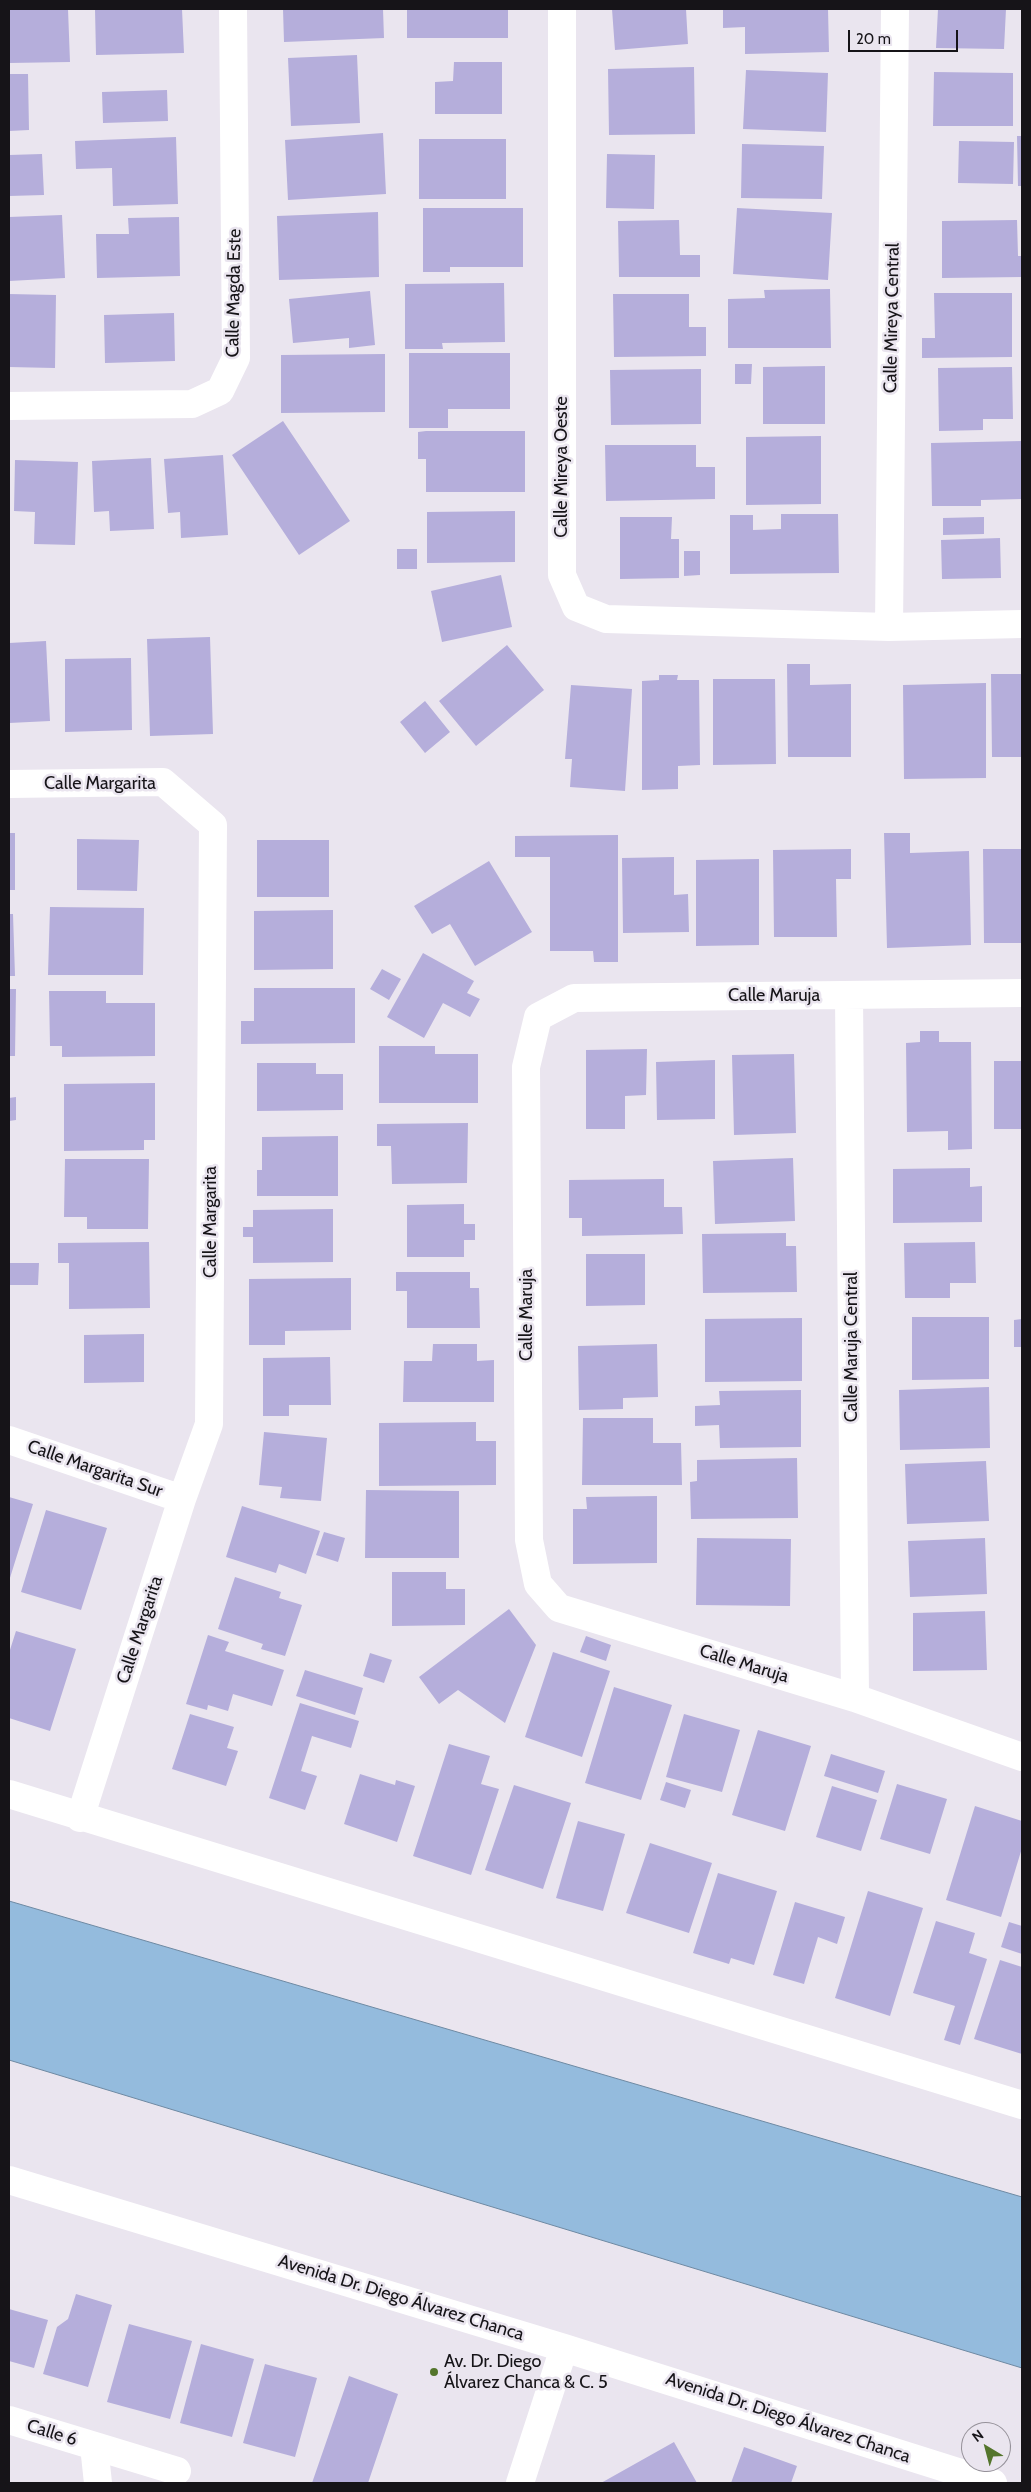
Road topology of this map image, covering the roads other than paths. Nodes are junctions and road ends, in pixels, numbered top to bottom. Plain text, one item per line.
1 (233, 9) edge
2 (562, 9) edge
3 (895, 9) edge
4 (9, 406) edge
5 (1022, 624) edge
6 (889, 627) junction
7 (9, 784) edge
8 (1022, 993) edge
9 (849, 996) junction
10 (9, 1440) edge
11 (182, 1499) junction
12 (855, 1698) junction
13 (1022, 1757) edge
14 (9, 1794) edge
15 (80, 1818) junction
16 (1022, 2105) edge
17 (9, 2180) edge
18 (564, 2348) junction
19 (9, 2420) edge
20 (94, 2446) junction
21 (177, 2471) dead end
22 (98, 2483) edge
23 (520, 2483) edge
24 (993, 2483) edge

1 - 4 street, Calle Magda Este
2 - 6 street, Calle Mireya Oeste
3 - 6 street, Calle Mireya Central
5 - 6 street, Calle Mireya Oeste
7 - 11 street, Calle Margarita
8 - 9 street, Calle Maruja
9 - 12 street, Calle Maruja Central
9 - 12 street, Calle Maruja
10 - 11 street, Calle Margarita Sur
11 - 15 street, Calle Margarita
12 - 13 street, Calle Maruja
14 - 15 street
15 - 16 street
17 - 18 street, Avenida Dr. Diego Álvarez Chanca
18 - 23 street
18 - 24 street, Avenida Dr. Diego Álvarez Chanca
19 - 20 street, Calle 6
20 - 21 street, Calle 6
20 - 22 street, Calle 6

